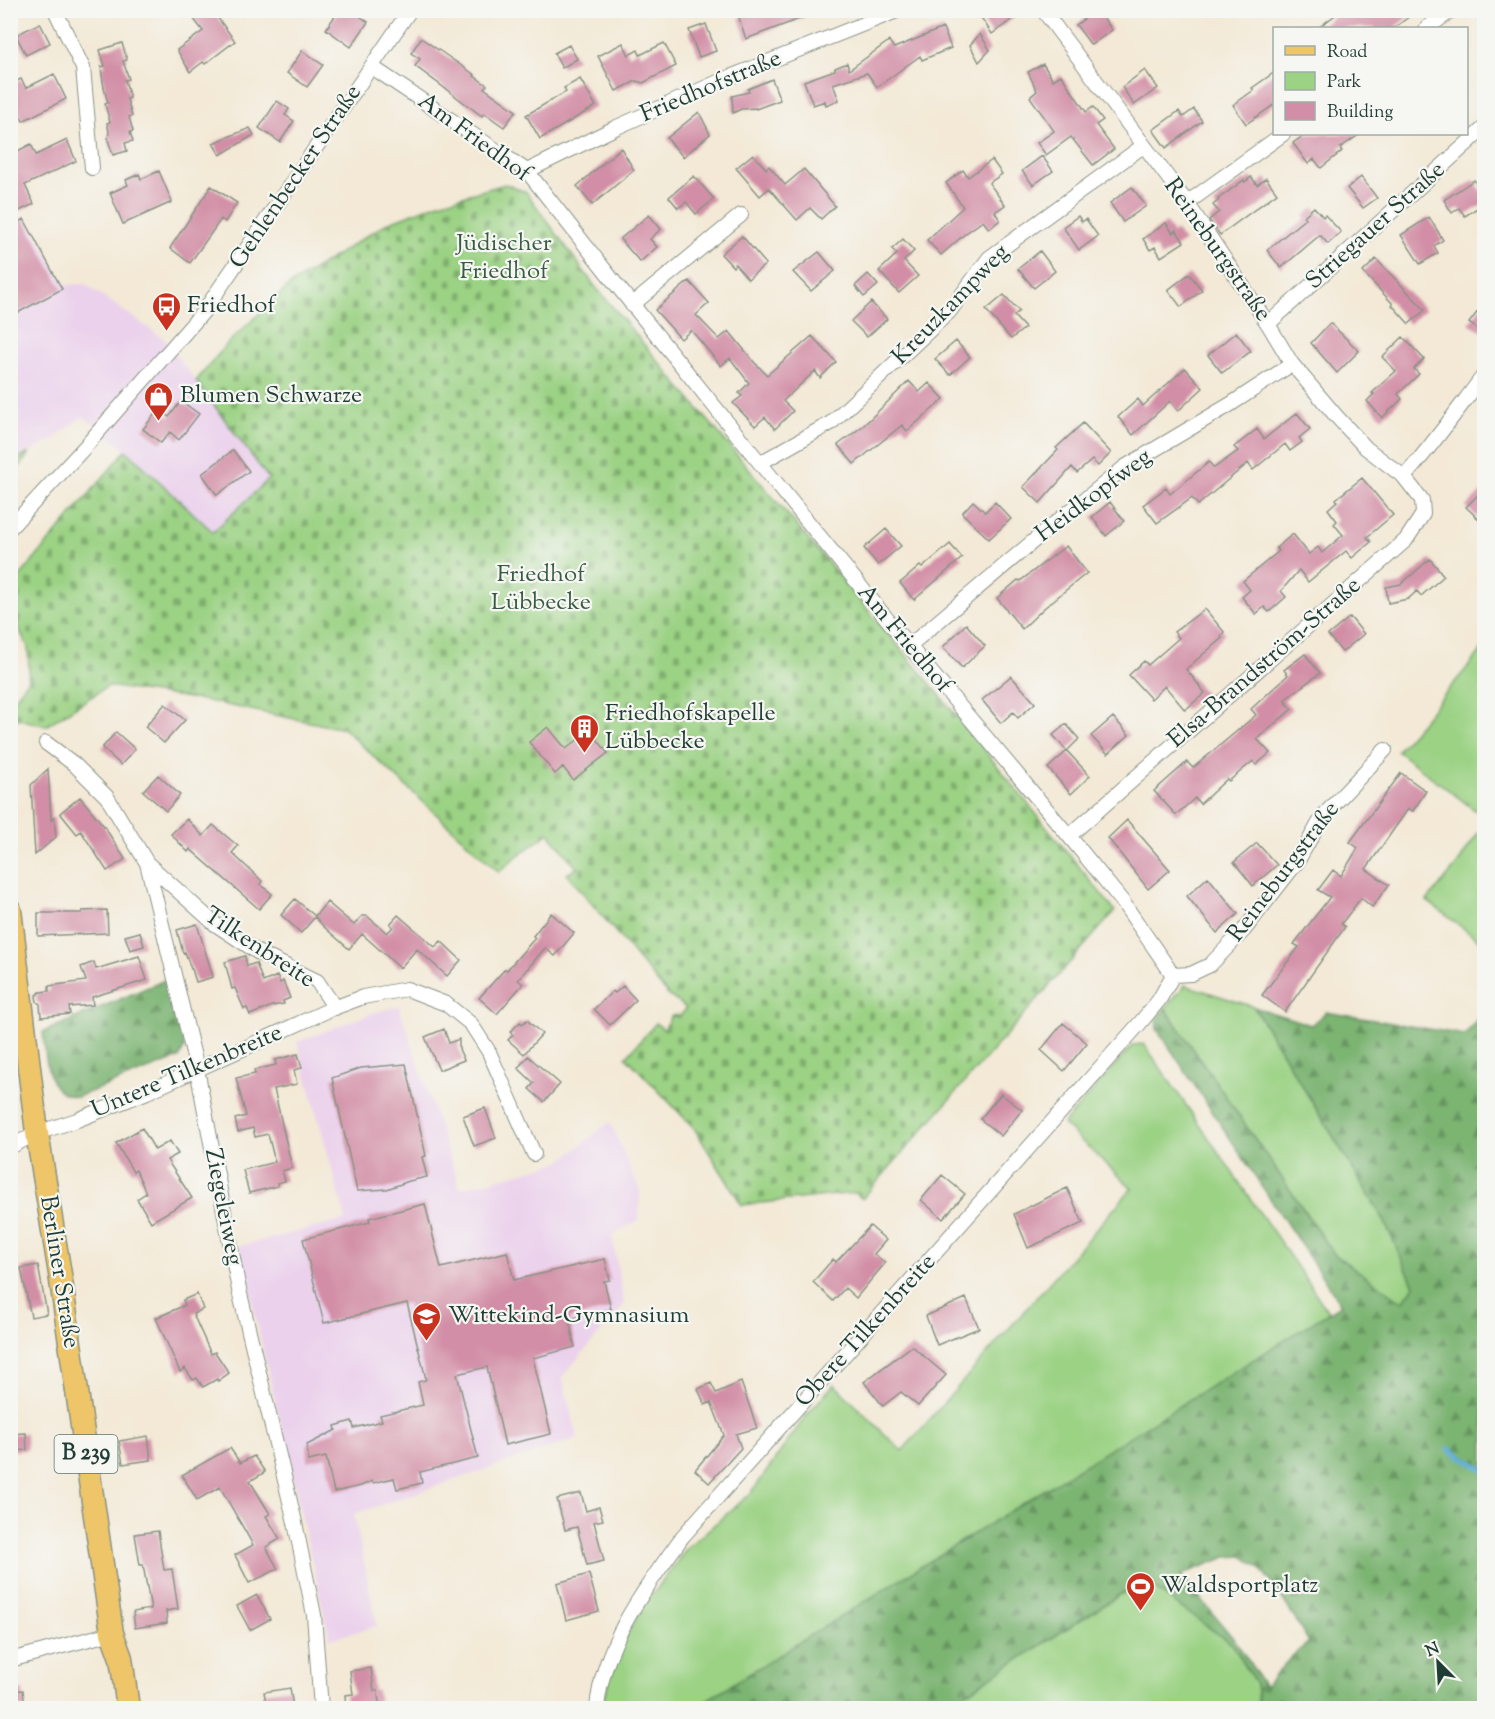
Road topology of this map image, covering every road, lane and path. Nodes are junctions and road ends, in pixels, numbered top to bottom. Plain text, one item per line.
1 (56, 10) edge
2 (410, 10) edge
3 (900, 10) edge
4 (1043, 10) edge
5 (1452, 10) edge
6 (1428, 27) edge
7 (372, 67) junction
8 (1485, 128) edge
9 (1282, 135) edge
10 (1143, 146) junction
11 (92, 168) dead end
12 (527, 171) junction
13 (1187, 203) junction
14 (741, 215) dead end
15 (632, 304) junction
16 (1268, 324) junction
17 (1292, 364) junction
18 (1485, 375) edge
19 (760, 463) junction
20 (1404, 477) junction
21 (10, 528) edge
22 (909, 646) junction
23 (46, 742) dead end
24 (1385, 750) dead end
25 (1069, 836) junction
26 (147, 864) junction
27 (10, 910) edge
28 (1173, 975) junction
29 (335, 1008) junction
30 (197, 1069) junction
31 (37, 1133) junction
32 (10, 1147) edge
33 (534, 1154) dead end
34 (112, 1633) junction
35 (10, 1660) edge
36 (114, 1708) edge
37 (128, 1708) edge
38 (321, 1708) edge
39 (597, 1708) edge

1 - 11 street
2 - 7 street, Gehlenbecker Straße
3 - 12 street, Friedhofstraße
4 - 10 street, Reineburgstraße
5 - 6 street
7 - 12 street, Am Friedhof
7 - 21 street, Gehlenbecker Straße
8 - 16 street, Striegauer Straße
9 - 13 street
10 - 13 street, Reineburgstraße
10 - 19 street, Kreuzkampweg
12 - 15 street, Am Friedhof
13 - 16 street, Reineburgstraße
14 - 15 street
15 - 19 street, Am Friedhof
16 - 17 street, Reineburgstraße
17 - 20 street, Reineburgstraße
17 - 22 street, Heidkopfweg
18 - 20 street
19 - 22 street, Am Friedhof
20 - 25 street, Elsa-Brandström-Straße
22 - 25 street, Am Friedhof
23 - 26 street, Ziegeleiweg
24 - 28 street, Reineburgstraße
25 - 28 street, Am Friedhof
26 - 29 street, Tilkenbreite
26 - 30 street, Ziegeleiweg
27 - 31 main road, Berliner Straße / B 239
28 - 39 street, Obere Tilkenbreite
29 - 30 street, Untere Tilkenbreite
29 - 33 street, Tilkenbreite
30 - 31 street, Untere Tilkenbreite
30 - 38 street, Ziegeleiweg
31 - 32 street, Untere Tilkenbreite
31 - 34 main road, Berliner Straße / B 239
34 - 35 street
34 - 36 main road, Berliner Straße / B 239
34 - 37 main road, Berliner Straße / B 239

